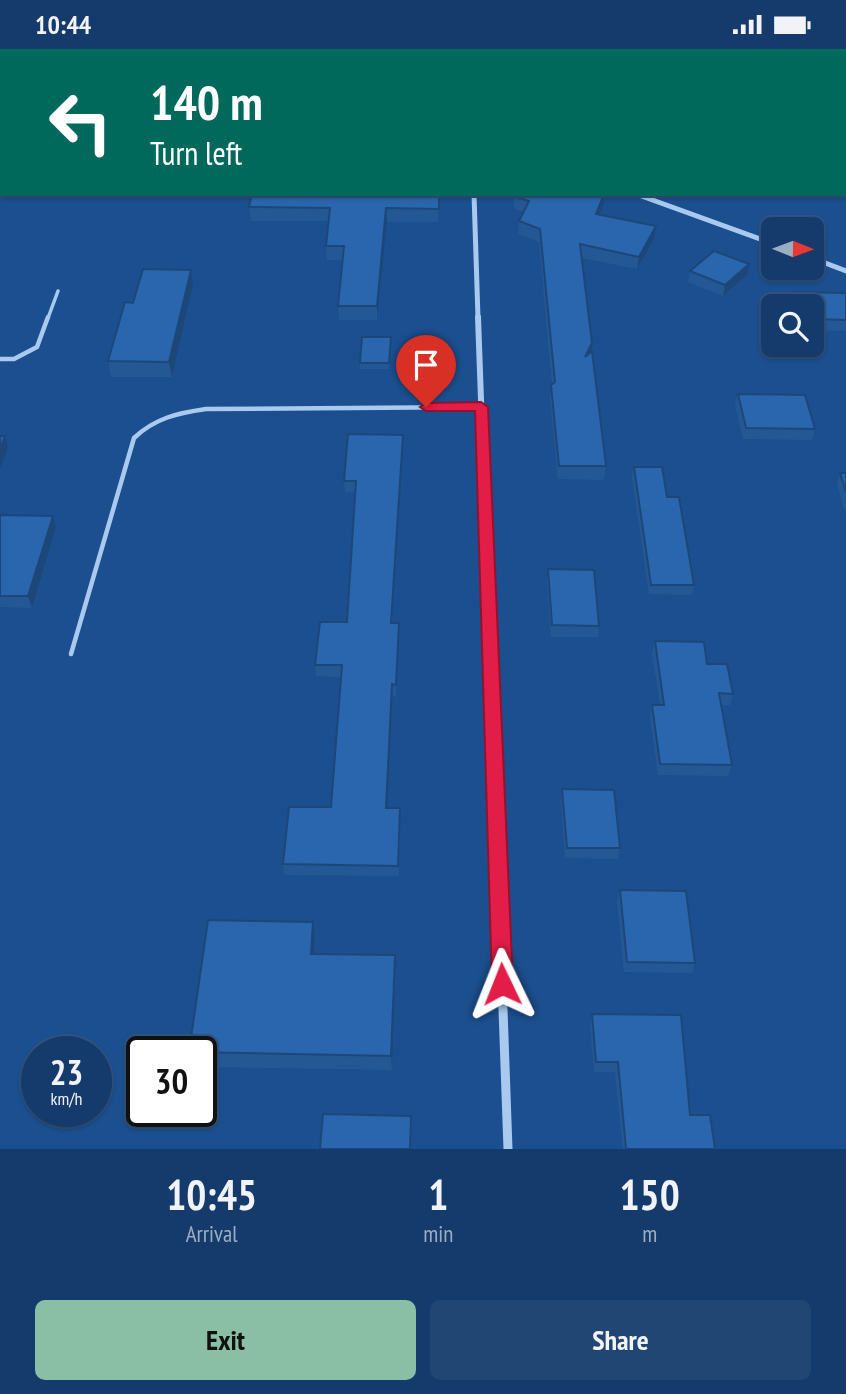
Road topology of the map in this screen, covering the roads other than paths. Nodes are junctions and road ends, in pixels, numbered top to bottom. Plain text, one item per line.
1 (474, 196) edge
2 (642, 196) edge
3 (761, 239) edge
4 (824, 263) edge
5 (846, 271) edge
6 (58, 291) dead end
7 (0, 359) edge
8 (481, 407) junction
9 (71, 654) dead end
10 (509, 1149) edge

1 - 8 street
2 - 3 street
4 - 5 street
6 - 7 lane
8 - 9 lane
8 - 10 street

